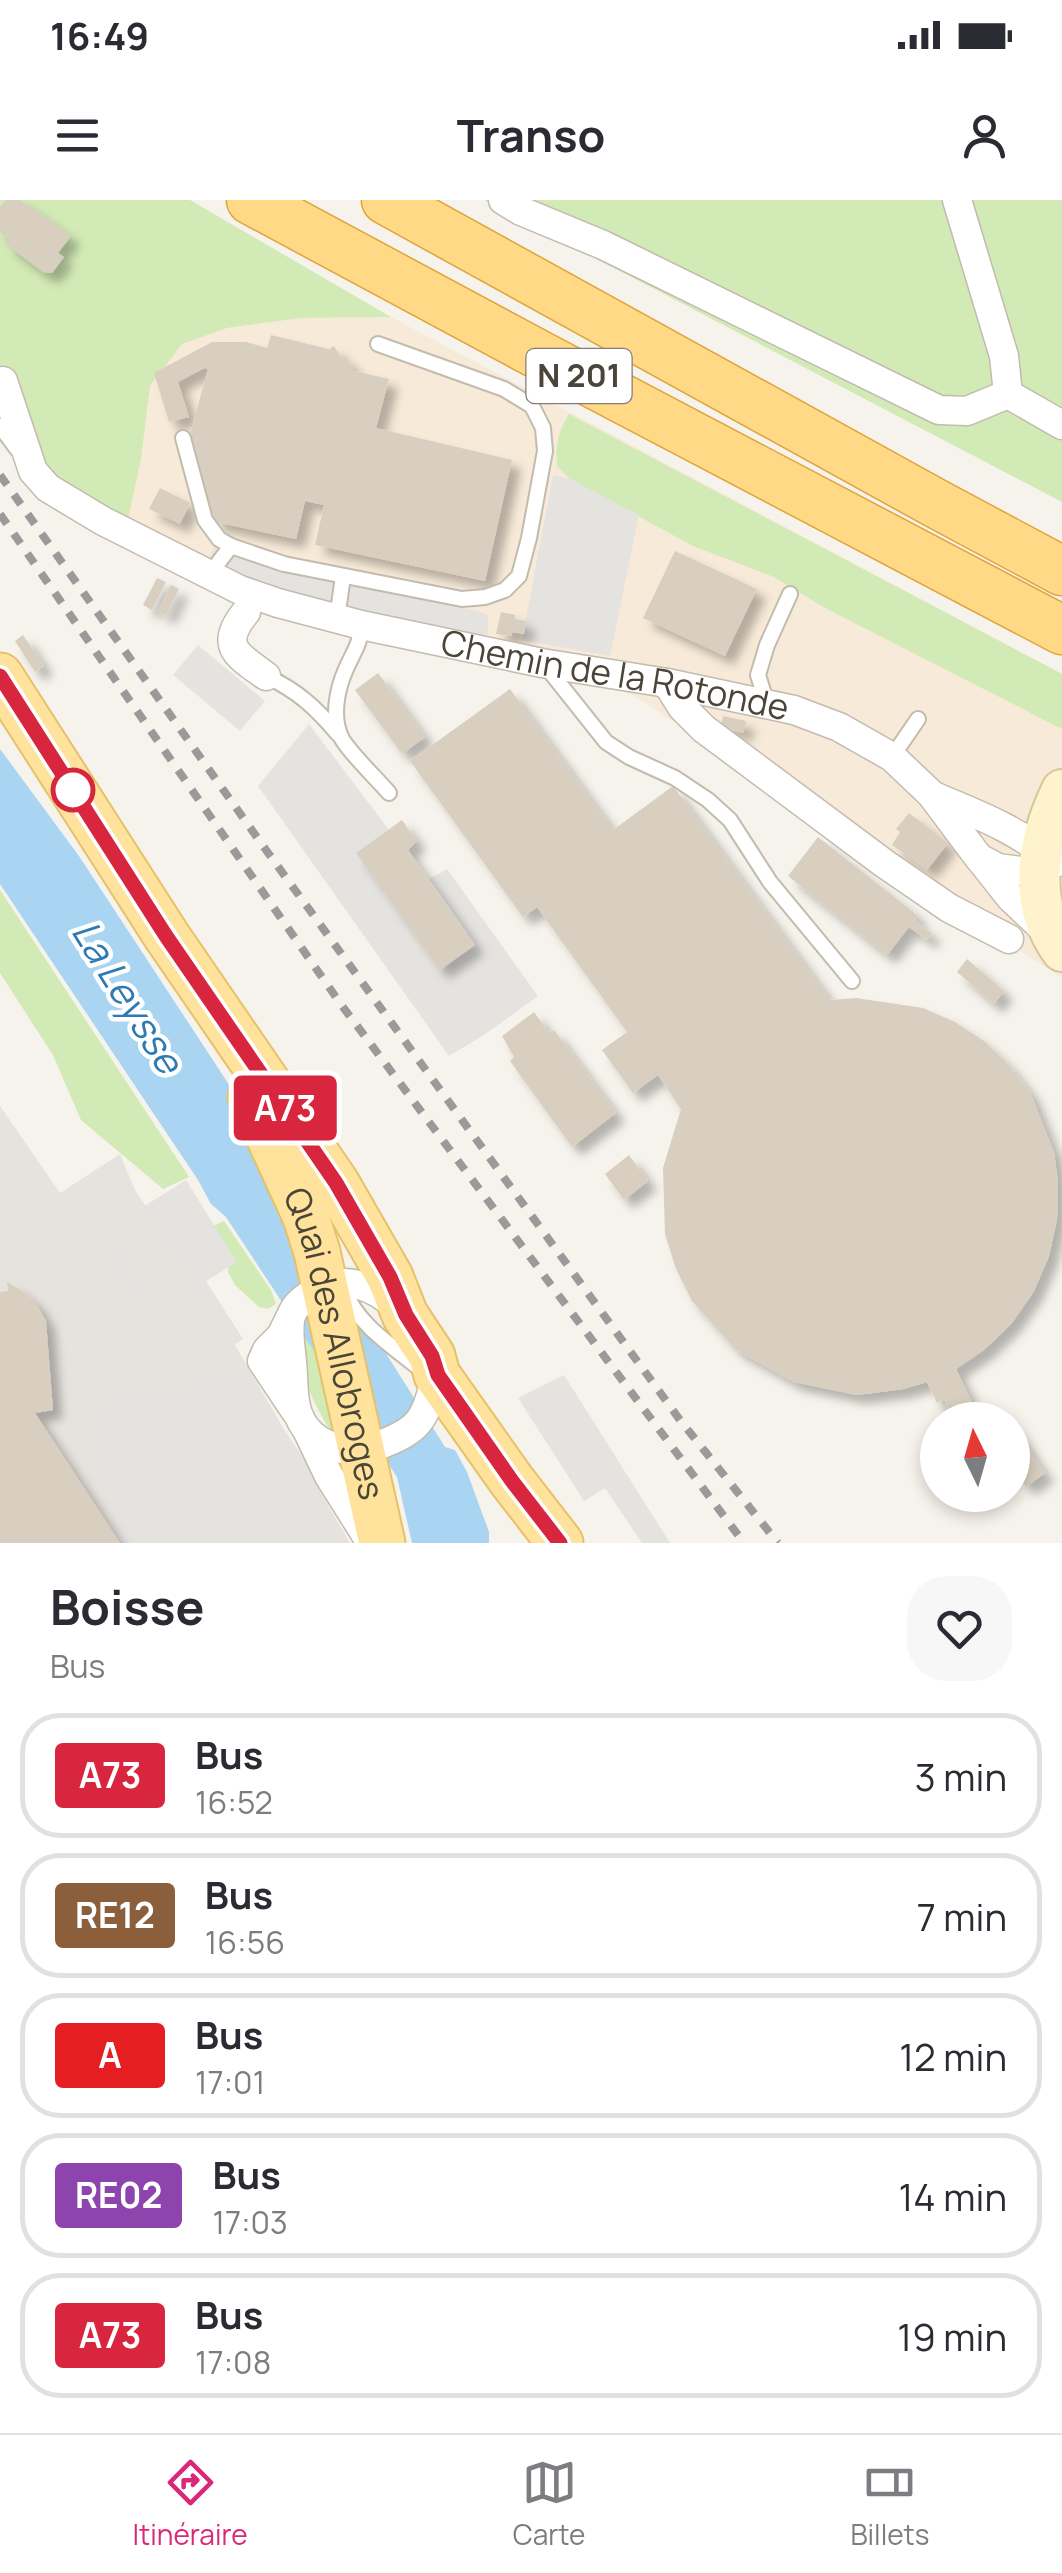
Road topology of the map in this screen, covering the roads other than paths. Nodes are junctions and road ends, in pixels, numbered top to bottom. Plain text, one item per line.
1 (250, 200) edge
2 (386, 200) edge
3 (503, 200) edge
4 (957, 200) edge
5 (378, 344) dead end
6 (2, 377) edge
7 (1008, 394) junction
8 (1062, 425) edge
9 (0, 426) edge
10 (182, 438) dead end
11 (33, 471) junction
12 (937, 504) junction
13 (231, 546) junction
14 (1062, 556) edge
15 (1062, 571) edge
16 (210, 575) junction
17 (343, 576) junction
18 (790, 594) dead end
19 (278, 603) junction
20 (246, 612) junction
21 (209, 616) dead end
22 (349, 622) junction
23 (1062, 630) edge
24 (542, 662) junction
25 (0, 676) edge
26 (266, 676) joint
27 (667, 684) junction
28 (767, 704) junction
29 (918, 719) dead end
30 (342, 739) junction
31 (892, 757) junction
32 (1062, 788) edge
33 (389, 793) dead end
34 (931, 794) junction
35 (1004, 826) junction
36 (980, 858) junction
37 (1052, 864) edge
38 (166, 936) junction
39 (1009, 939) dead end
40 (1056, 943) edge
41 (852, 981) dead end
42 (242, 1072) dead end
43 (290, 1160) junction
44 (319, 1290) junction
45 (406, 1315) junction
46 (438, 1375) junction
47 (302, 1421) junction
48 (362, 1452) junction
49 (371, 1543) edge
50 (382, 1543) edge
51 (560, 1543) edge

1 - 23 highway, N 201
2 - 12 highway, N 201
3 - 7 street
4 - 7 street
5 - 17 lane
6 - 11 street
7 - 8 street
9 - 11 lane
10 - 13 lane
11 - 16 street, Chemin de la Rotonde
12 - 14 highway
12 - 15 highway, N 201
13 - 16 lane
13 - 17 lane
16 - 19 street, Chemin de la Rotonde
17 - 22 lane
18 - 28 lane
19 - 20 street
19 - 22 street, Chemin de la Rotonde
20 - 21 street
20 - 26 street
22 - 24 street, Chemin de la Rotonde
22 - 30 lane
24 - 27 street, Chemin de la Rotonde
24 - 41 lane
25 - 38 main road
26 - 30 lane
27 - 28 street, Chemin de la Rotonde
27 - 39 street
28 - 31 street, Chemin de la Rotonde
29 - 31 lane
30 - 33 lane
31 - 34 street, Chemin de la Rotonde
32 - 35 street
32 - 37 main road
34 - 35 street, Chemin de la Rotonde
34 - 36 street, Chemin de la Rotonde
35 - 37 street, Chemin de la Rotonde
36 - 37 street
36 - 40 street, Chemin de la Rotonde
37 - 40 main road
38 - 43 main road, Quai des Allobroges
38 - 45 main road
42 - 43 lane
43 - 44 main road, Quai des Allobroges
44 - 45 street
44 - 46 lane
44 - 47 street
44 - 48 main road, Quai des Allobroges
45 - 46 main road
46 - 48 street
46 - 51 main road
47 - 48 street
47 - 49 street
48 - 50 main road, Quai des Allobroges

